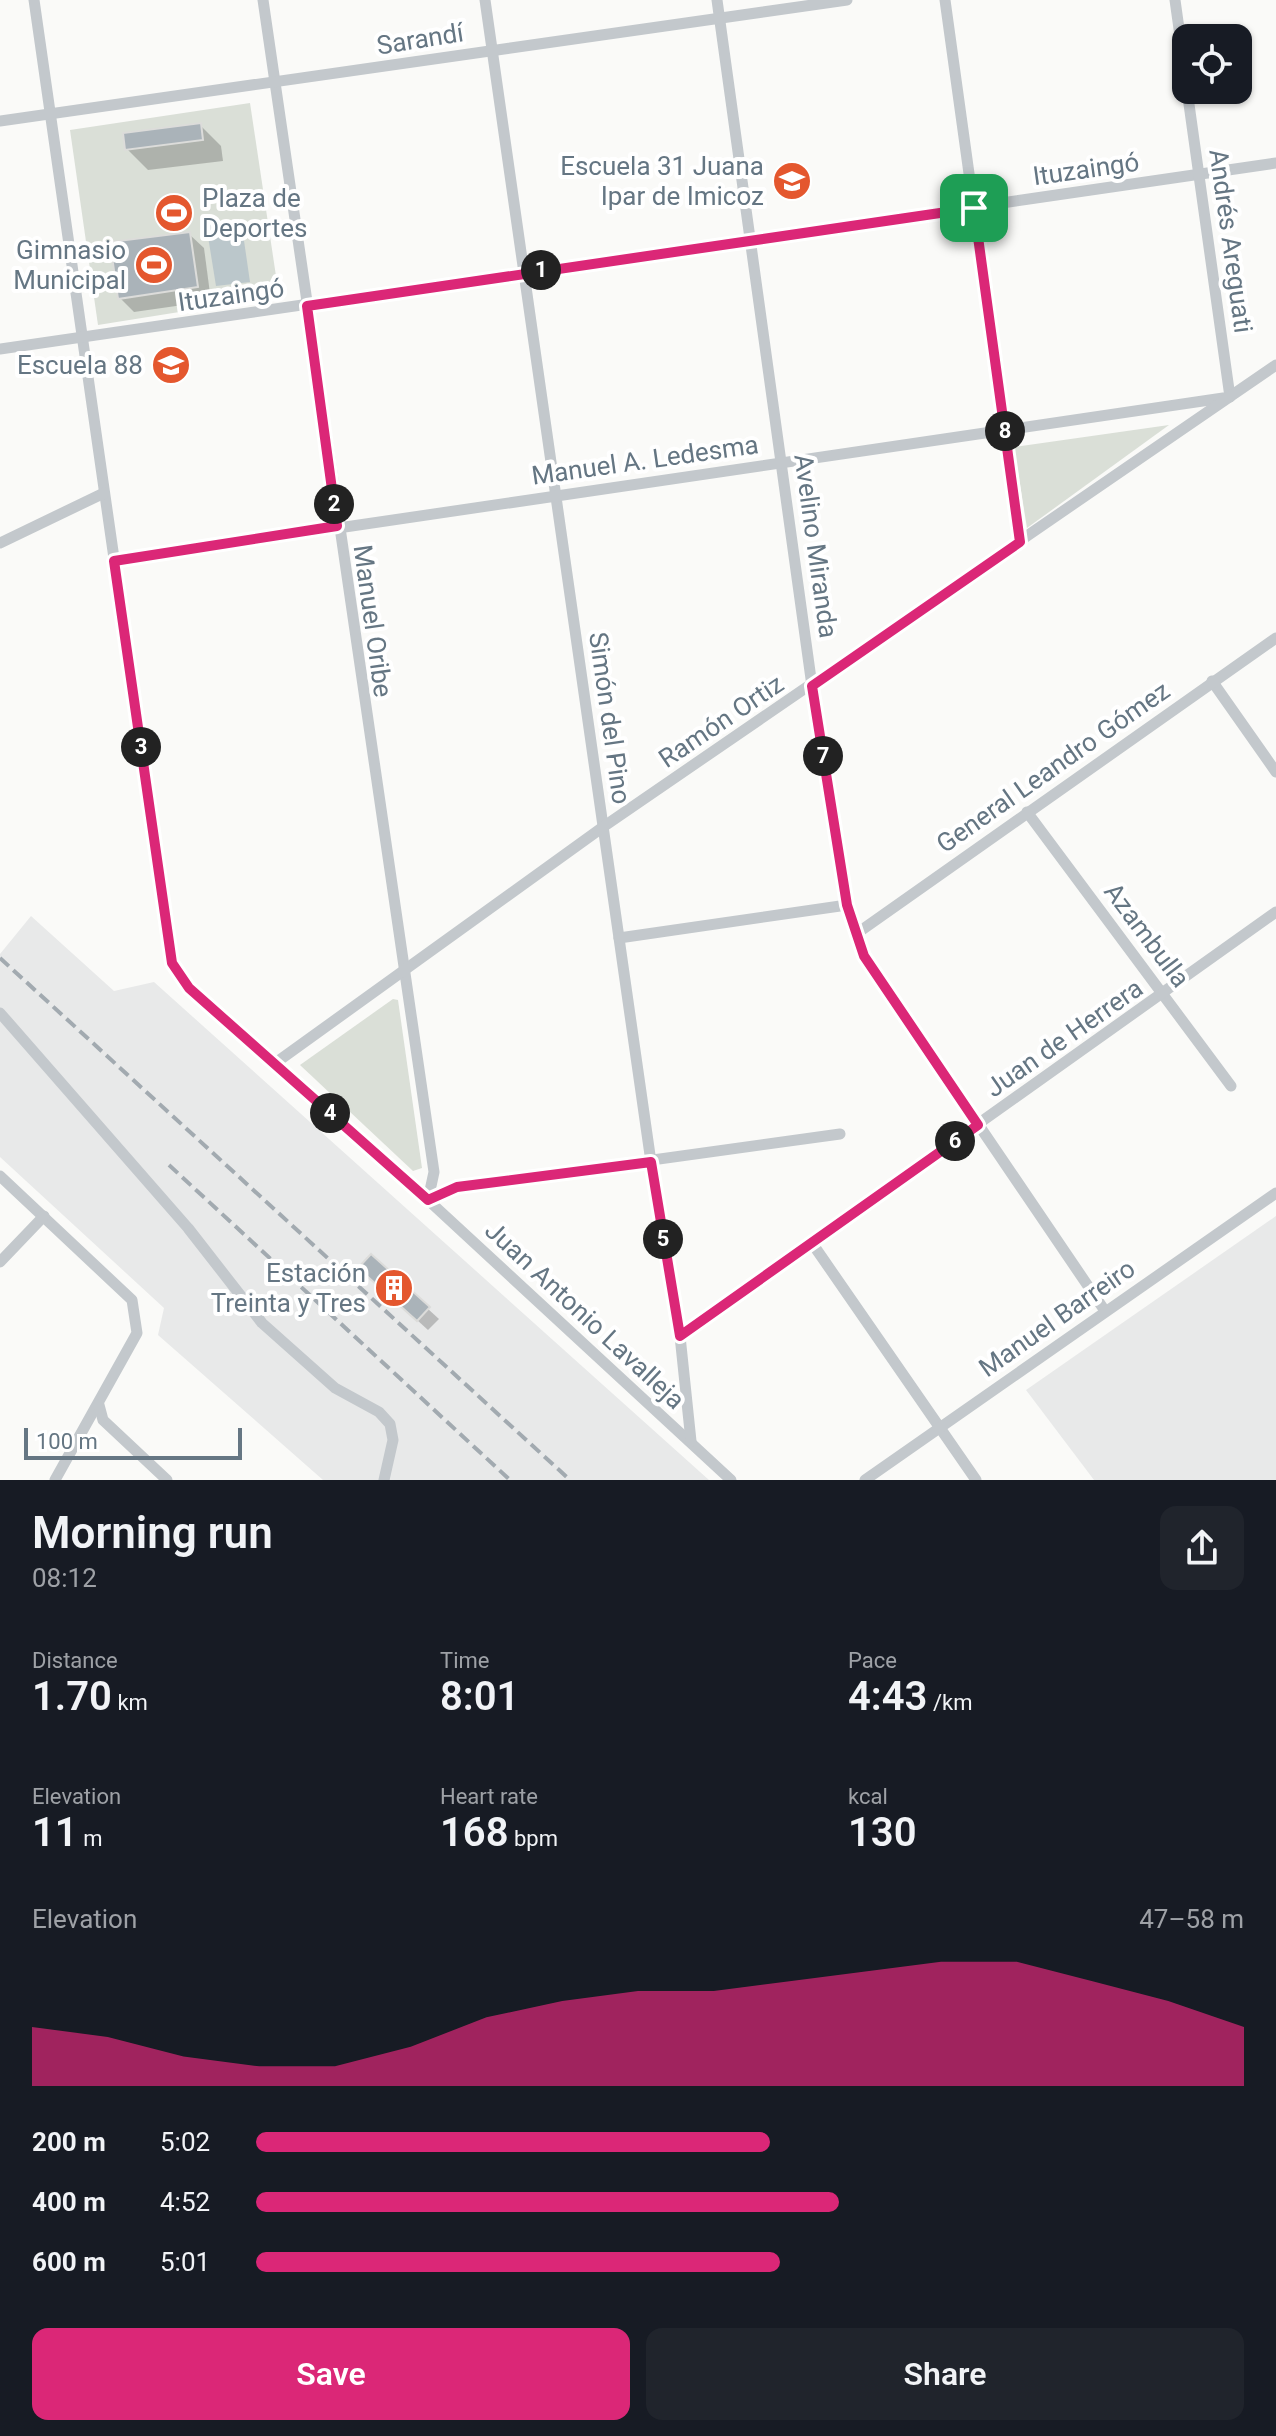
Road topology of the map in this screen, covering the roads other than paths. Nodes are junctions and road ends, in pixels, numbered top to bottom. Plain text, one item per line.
1 (34, 0) edge
2 (263, 0) edge
3 (485, 0) edge
4 (717, 0) edge
5 (847, 0) edge
6 (945, 0) edge
7 (1175, 0) edge
8 (720, 17) junction
9 (1178, 24) edge
10 (493, 50) junction
11 (276, 84) junction
12 (1189, 104) edge
13 (49, 114) junction
14 (0, 121) edge
15 (1276, 163) edge
16 (1199, 175) junction
17 (974, 208) junction
18 (752, 240) junction
19 (525, 272) junction
20 (307, 306) junction
21 (82, 338) junction
22 (0, 349) edge
23 (1276, 365) edge
24 (1230, 397) junction
25 (1005, 432) junction
26 (783, 463) junction
27 (104, 493) junction
28 (556, 495) junction
29 (337, 526) junction
30 (1020, 542) junction
31 (0, 543) edge
32 (114, 561) junction
33 (1276, 638) edge
34 (1212, 681) junction
35 (812, 686) junction
36 (1276, 772) edge
37 (1027, 812) junction
38 (603, 827) junction
39 (847, 905) junction
40 (1276, 912) edge
41 (856, 934) junction
42 (619, 938) junction
43 (402, 972) junction
44 (1165, 993) junction
45 (0, 1013) edge
46 (274, 1064) junction
47 (1231, 1086) dead end
48 (978, 1125) junction
49 (840, 1134) dead end
50 (651, 1162) junction
51 (0, 1176) edge
52 (1276, 1193) edge
53 (428, 1200) junction
54 (44, 1216) junction
55 (812, 1243) junction
56 (0, 1262) edge
57 (1105, 1311) junction
58 (680, 1336) junction
59 (99, 1405) junction
60 (939, 1428) junction
61 (691, 1441) junction
62 (55, 1480) edge
63 (167, 1480) edge
64 (384, 1480) edge
65 (731, 1480) edge
66 (865, 1480) edge
67 (976, 1480) edge

1 - 13 street, Juan Antonio Lavalleja
2 - 11 street, Manuel Oribe
3 - 10 street, Simón del Pino
4 - 8 street, Avelino Miranda
5 - 8 street, Sarandí
6 - 17 street
7 - 9 street
8 - 10 street, Sarandí
8 - 18 street, Avelino Miranda
10 - 11 street, Sarandí
10 - 19 street, Simón del Pino
11 - 13 street, Sarandí
11 - 20 street, Manuel Oribe
12 - 16 street, Andrés Areguati
13 - 14 street, Sarandí
13 - 21 street, Juan Antonio Lavalleja
15 - 16 street, Ituzaingó
16 - 17 street, Ituzaingó
16 - 24 street, Andrés Areguati
17 - 18 street, Ituzaingó
17 - 25 street
18 - 19 street, Ituzaingó
18 - 26 street, Avelino Miranda
19 - 20 street, Ituzaingó
19 - 28 street, Simón del Pino
20 - 21 street, Ituzaingó
20 - 29 street, Manuel Oribe
21 - 22 street, Ituzaingó
21 - 27 street, Juan Antonio Lavalleja
23 - 24 street, Ramón Ortiz
24 - 25 street, Manuel A. Ledesma
24 - 30 street, Ramón Ortiz
25 - 26 street, Manuel A. Ledesma
25 - 30 street
26 - 28 street, Manuel A. Ledesma
26 - 35 street, Avelino Miranda
27 - 31 street
27 - 32 street, Juan Antonio Lavalleja
28 - 29 street, Manuel A. Ledesma
28 - 38 street, Simón del Pino
29 - 32 street, Manuel A. Ledesma
29 - 43 street, Manuel Oribe
30 - 35 street, Ramón Ortiz
32 - 46 street, Juan Antonio Lavalleja
33 - 34 street, General Leandro Gómez
34 - 36 street
34 - 37 street, General Leandro Gómez
35 - 38 street, Ramón Ortiz
35 - 39 street, Avelino Miranda
37 - 41 street, General Leandro Gómez
37 - 44 street, Azambulla
38 - 42 street, Simón del Pino
38 - 43 street, Ramón Ortiz
39 - 41 street, Avelino Miranda
39 - 42 street
40 - 44 street, Juan de Herrera
41 - 48 street, Avelino Miranda
42 - 50 street, Simón del Pino
43 - 46 street, Ramón Ortiz
43 - 53 street, Manuel Oribe
44 - 47 street, Azambulla
44 - 48 street, Juan de Herrera
45 - 64 street
46 - 53 street, Juan Antonio Lavalleja
48 - 55 street, Juan de Herrera
48 - 57 street, Avelino Miranda
49 - 50 street
50 - 53 street
50 - 58 street, Simón del Pino
51 - 54 street
52 - 57 street, Manuel Barreiro
53 - 61 street, Juan Antonio Lavalleja
54 - 56 street
54 - 59 street
55 - 58 street, Juan de Herrera
55 - 60 street
57 - 60 street, Manuel Barreiro
58 - 61 street, Simón del Pino
59 - 62 street
59 - 63 street
60 - 66 street, Manuel Barreiro
60 - 67 street
61 - 65 street, Juan Antonio Lavalleja

